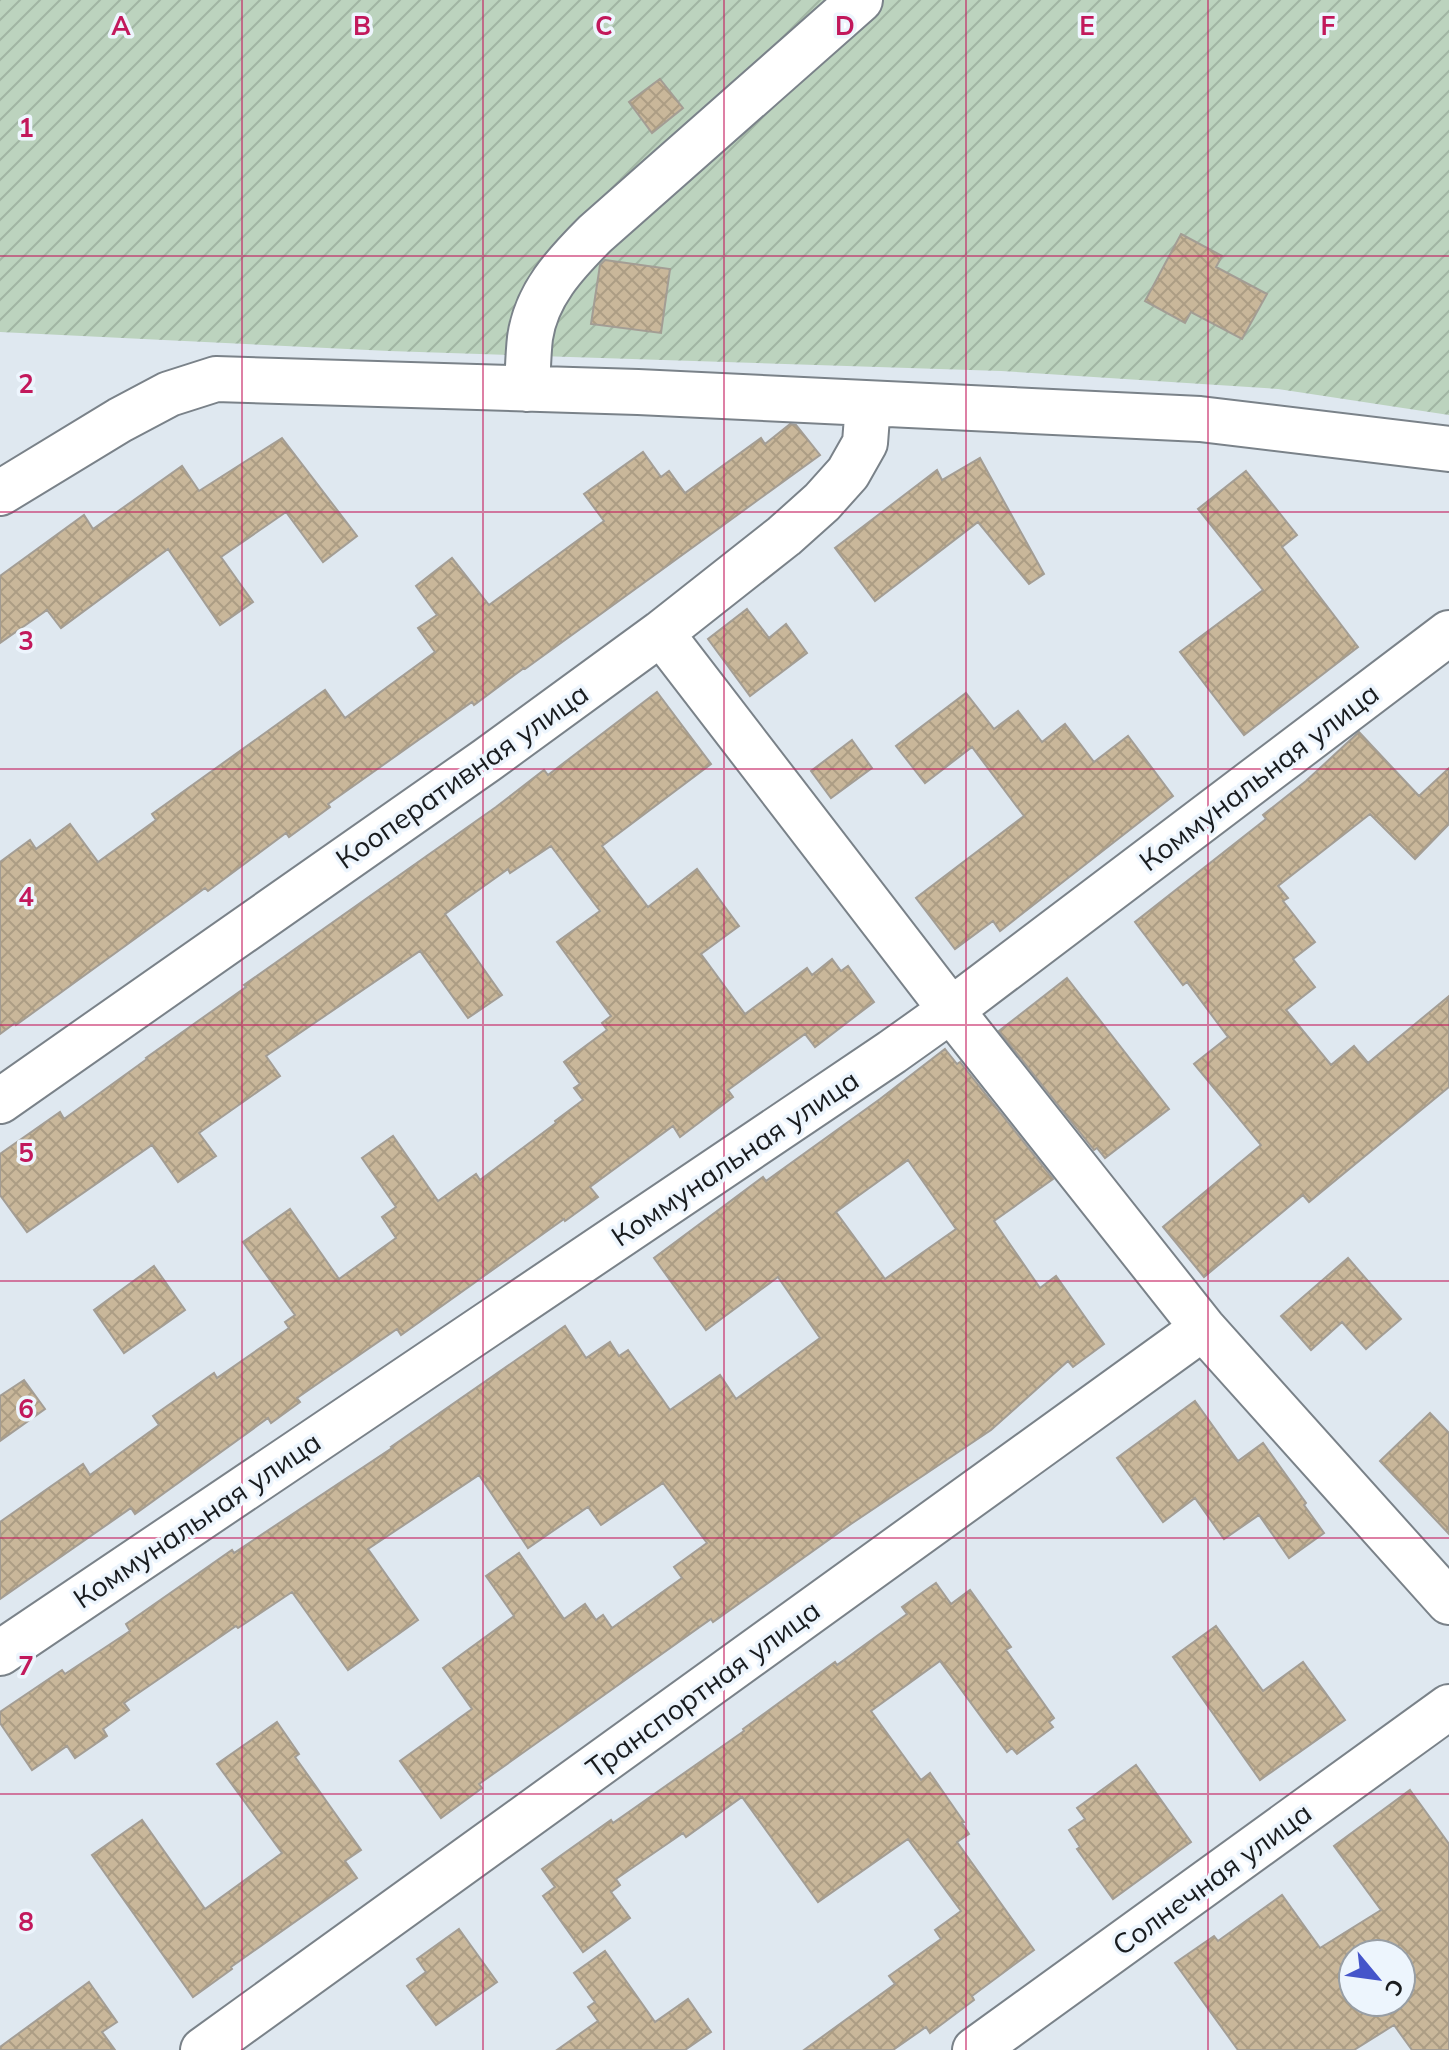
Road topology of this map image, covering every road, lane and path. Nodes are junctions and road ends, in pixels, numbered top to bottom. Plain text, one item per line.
1 (860, 0) edge
2 (527, 389) junction
3 (868, 404) junction
4 (1449, 449) edge
5 (0, 493) edge
6 (661, 633) junction
7 (1449, 633) edge
8 (951, 1010) junction
9 (0, 1101) edge
10 (1203, 1328) junction
11 (1449, 1602) edge
12 (0, 1653) edge
13 (1449, 1707) edge
14 (203, 2050) edge
15 (975, 2050) edge

1 - 2 street
2 - 3 street
2 - 5 street
3 - 4 street
3 - 6 street, Кооперативная улица
6 - 8 street
6 - 9 street, Кооперативная улица
7 - 8 street, Коммунальная улица
8 - 10 street
8 - 12 street, Коммунальная улица
10 - 11 street
10 - 14 street, Транспортная улица
13 - 15 street, Солнечная улица

